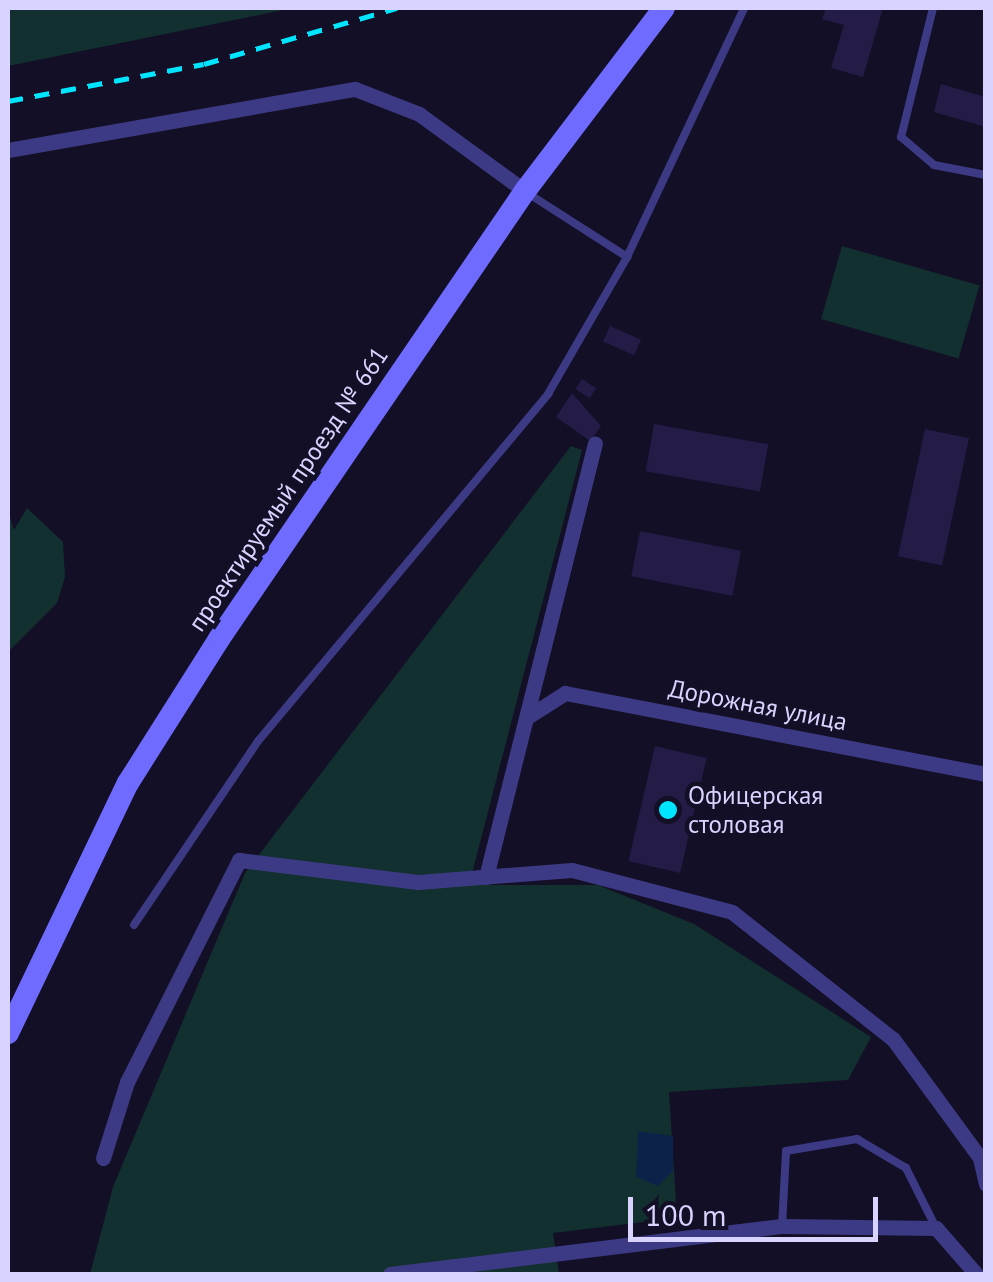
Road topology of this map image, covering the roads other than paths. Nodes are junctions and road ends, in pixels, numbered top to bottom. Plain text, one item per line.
1 (664, 8) edge
2 (744, 8) edge
3 (933, 8) edge
4 (8, 150) edge
5 (986, 175) edge
6 (526, 191) junction
7 (627, 257) junction
8 (595, 444) dead end
9 (529, 716) junction
10 (986, 774) edge
11 (486, 876) junction
12 (134, 925) dead end
13 (8, 1032) edge
14 (103, 1158) dead end
15 (986, 1184) edge
16 (782, 1226) junction
17 (936, 1228) junction
18 (545, 1267) edge
19 (419, 1272) edge
20 (390, 1274) edge
21 (976, 1274) edge

1 - 6 main road, проектируемый проезд № 661
2 - 7 lane
3 - 5 lane
4 - 6 street
6 - 7 lane
6 - 13 main road, проектируемый проезд № 661
7 - 12 lane
8 - 9 street
9 - 10 street, Дорожная улица
9 - 11 street
11 - 14 street
11 - 15 street
16 - 17 street
16 - 17 lane
16 - 18 street
17 - 21 street
18 - 19 street
19 - 20 street

